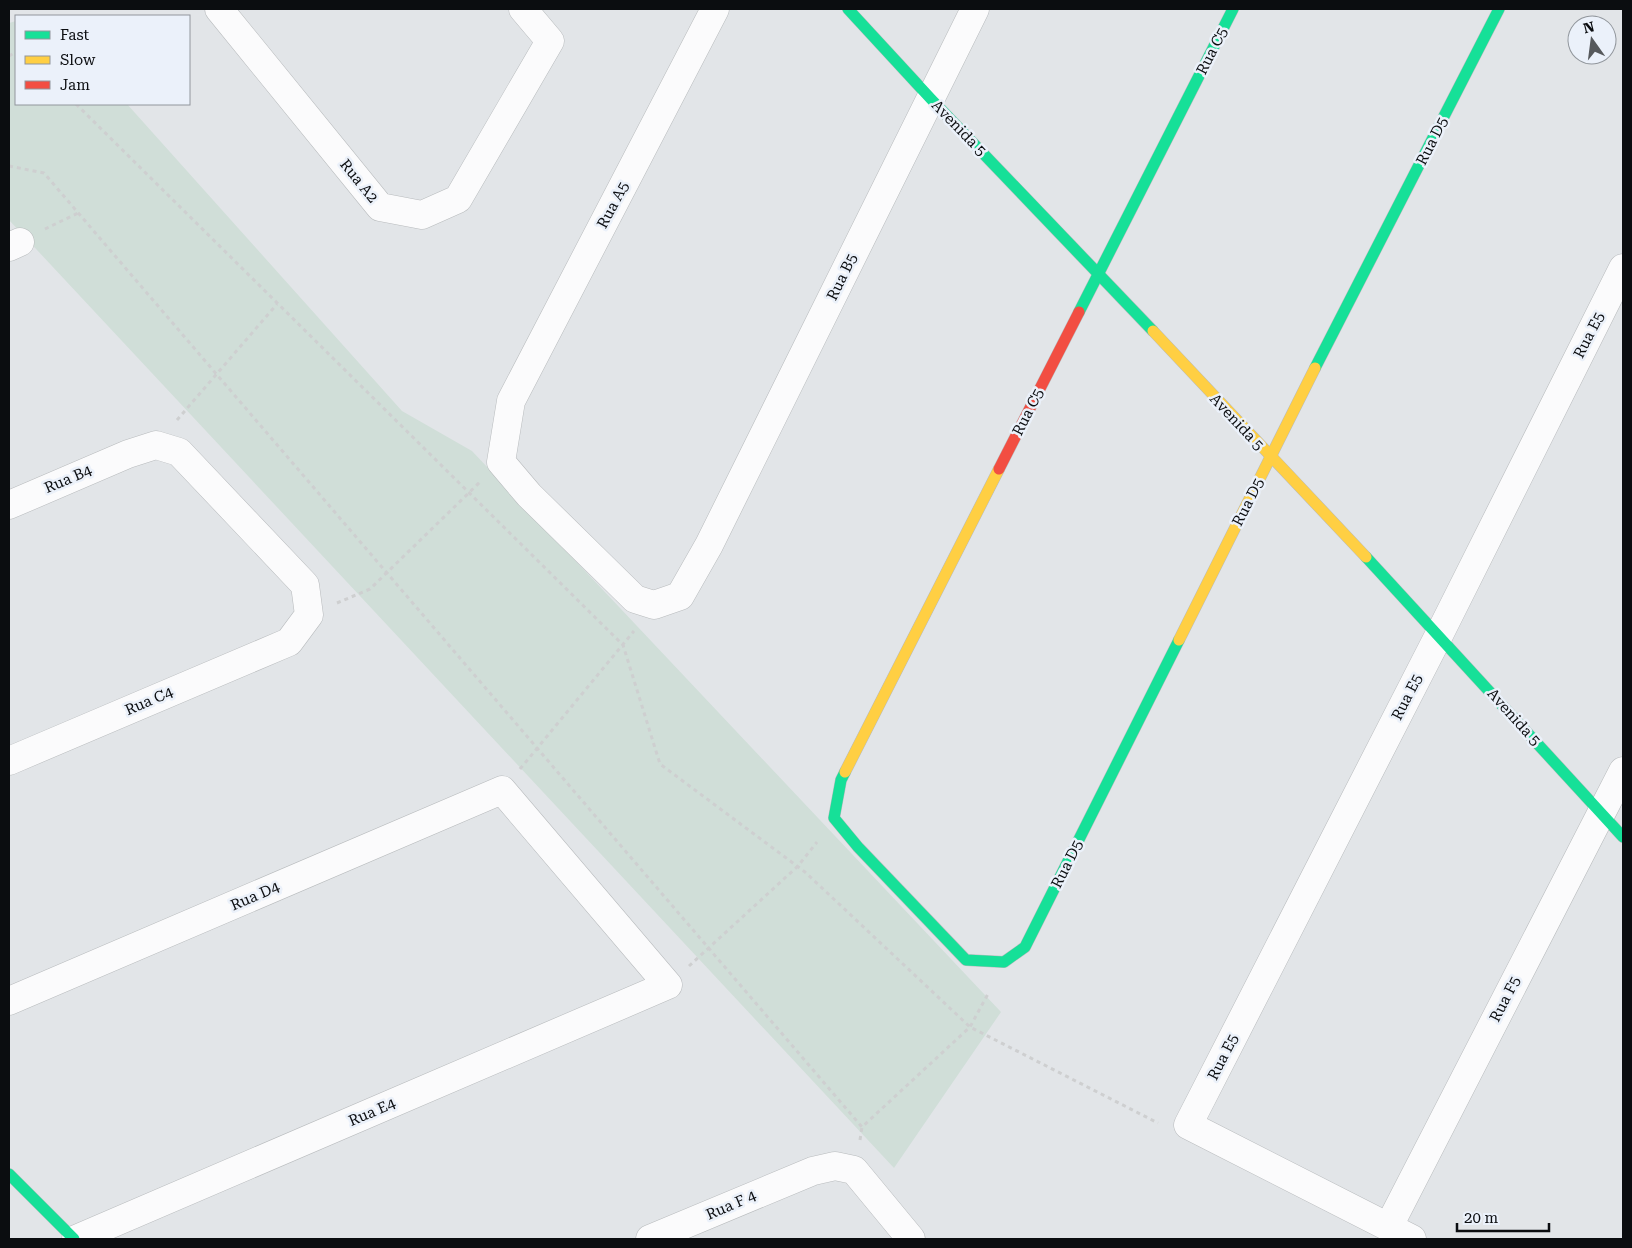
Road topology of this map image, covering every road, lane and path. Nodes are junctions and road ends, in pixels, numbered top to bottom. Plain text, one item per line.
1 (219, 9) edge
2 (523, 9) edge
3 (715, 9) edge
4 (848, 9) edge
5 (975, 9) edge
6 (1233, 9) edge
7 (1499, 9) edge
8 (931, 99) junction
9 (77, 105) edge
10 (9, 166) edge
11 (78, 213) junction
12 (14, 244) edge
13 (1623, 268) edge
14 (1099, 273) junction
15 (278, 304) junction
16 (216, 374) junction
17 (156, 445) junction
18 (1270, 457) junction
19 (501, 462) junction
20 (469, 493) junction
21 (9, 505) edge
22 (386, 572) junction
23 (654, 605) junction
24 (309, 615) junction
25 (1439, 635) junction
26 (623, 645) junction
27 (538, 748) junction
28 (9, 761) edge
29 (1623, 772) edge
30 (502, 790) junction
31 (1600, 813) junction
32 (834, 818) junction
33 (1623, 837) edge
34 (798, 866) junction
35 (709, 948) junction
36 (1004, 962) junction
37 (668, 985) junction
38 (9, 1001) edge
39 (970, 1027) junction
40 (1188, 1124) junction
41 (9, 1174) edge
42 (1400, 1233) edge
43 (75, 1239) edge
44 (650, 1239) edge
45 (911, 1239) edge

1 - 2 street, Rua A2
3 - 19 street, Rua A5
4 - 8 street, Avenida 5
5 - 8 street, Rua B5
6 - 14 street, Rua C5
7 - 18 street, Rua D5
8 - 14 street, Avenida 5
8 - 23 street, Rua B5
9 - 15 path
10 - 11 path
11 - 12 path
11 - 16 path
13 - 25 street, Rua E5
14 - 18 street, Avenida 5
14 - 32 street, Rua C5
15 - 16 path
15 - 20 path
16 - 17 path
16 - 22 path
17 - 21 street, Rua B4
17 - 24 street
18 - 25 street, Avenida 5
18 - 36 street, Rua D5
19 - 20 path
19 - 23 street
20 - 22 path
20 - 26 path
22 - 24 path
22 - 27 path
23 - 26 path
24 - 28 street, Rua C4
25 - 31 street, Avenida 5
25 - 40 street, Rua E5
26 - 27 path
26 - 34 path
27 - 30 path
27 - 35 path
29 - 31 street, Rua F5
30 - 37 street
30 - 38 street, Rua D4
31 - 33 street, Avenida 5
31 - 42 street, Rua F5
32 - 34 path
32 - 36 street
34 - 35 path
34 - 39 path
35 - 37 path
35 - 39 path
36 - 39 path
37 - 43 street, Rua E4
39 - 40 path
40 - 42 street
41 - 43 street
44 - 45 street, Rua F 4

